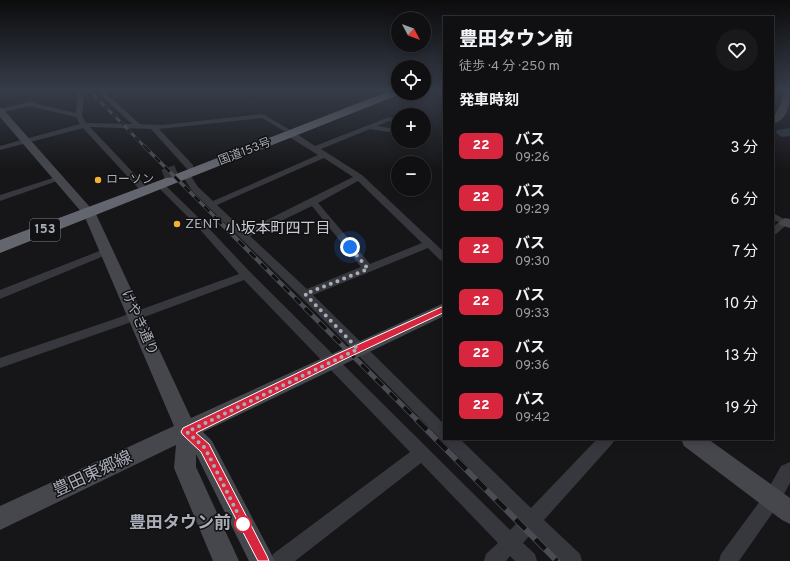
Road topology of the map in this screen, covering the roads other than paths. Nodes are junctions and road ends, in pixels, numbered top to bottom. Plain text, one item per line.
1 (4, 116) edge
2 (79, 116) edge
3 (127, 116) edge
4 (262, 116) edge
5 (263, 116) edge
6 (327, 116) edge
7 (332, 116) edge
8 (391, 120) edge
9 (84, 125) junction
10 (139, 127) junction
11 (368, 127) junction
12 (153, 128) junction
13 (391, 129) edge
14 (289, 132) junction
15 (26, 141) junction
16 (0, 148) edge
17 (315, 149) junction
18 (324, 155) junction
19 (176, 176) junction
20 (359, 177) junction
21 (59, 179) junction
22 (141, 186) junction
23 (0, 198) edge
24 (314, 202) junction
25 (212, 204) junction
26 (88, 211) junction
27 (783, 221) edge
28 (774, 231) edge
29 (245, 235) junction
30 (0, 239) edge
31 (429, 244) junction
32 (0, 247) edge
33 (107, 251) junction
34 (443, 257) edge
35 (368, 269) junction
36 (246, 275) junction
37 (305, 294) junction
38 (0, 295) edge
39 (443, 309) edge
40 (135, 315) junction
41 (358, 349) junction
42 (330, 362) junction
43 (0, 363) edge
44 (187, 432) junction
45 (443, 433) edge
46 (450, 440) edge
47 (606, 440) edge
48 (693, 440) edge
49 (422, 453) junction
50 (790, 470) edge
51 (772, 499) junction
52 (790, 512) edge
53 (0, 518) edge
54 (533, 520) junction
55 (511, 542) junction
56 (226, 561) edge
57 (262, 561) edge
58 (280, 561) edge
59 (493, 561) edge
60 (528, 561) edge
61 (573, 561) edge
62 (728, 561) edge

1 - 15 street, けやき通り
2 - 9 street
3 - 10 street
4 - 12 street
5 - 14 street
6 - 14 highway, 国道153号 / 153
7 - 14 highway, 国道153号 / 153
8 - 11 street
9 - 10 street
9 - 15 street
9 - 22 street
10 - 12 street
11 - 13 street
11 - 17 street
12 - 19 street
14 - 17 street
14 - 19 highway, 国道153号 / 153
15 - 16 street
15 - 21 street, けやき通り
17 - 18 street
18 - 20 street
18 - 25 street
19 - 22 highway, 国道153号 / 153
19 - 25 street
19 - 26 highway, 国道153号 / 153
19 - 36 street
20 - 24 street
20 - 31 street
21 - 23 street
21 - 26 street, けやき通り
22 - 26 highway, 国道153号 / 153
24 - 29 street
24 - 35 street
25 - 29 street
26 - 30 highway, 国道153号 / 153
26 - 32 highway, 国道153号 / 153
26 - 33 street, けやき通り
27 - 28 street
29 - 37 street
31 - 34 street
31 - 35 street
33 - 38 street
33 - 40 street, けやき通り
35 - 37 street
36 - 40 street
36 - 42 street
37 - 41 street
39 - 41 street, 豊田東郷線
40 - 43 street
40 - 44 street, けやき通り
41 - 42 street, 豊田東郷線
41 - 45 street
42 - 44 street, 豊田東郷線
42 - 49 street
44 - 53 street, 豊田東郷線
44 - 56 street, けやき通り
44 - 57 street, けやき通り
46 - 54 street
47 - 54 street
48 - 51 street
49 - 55 street
49 - 58 street
50 - 51 street
51 - 52 street
51 - 62 street
54 - 55 street
54 - 61 street
55 - 59 street
55 - 60 street

